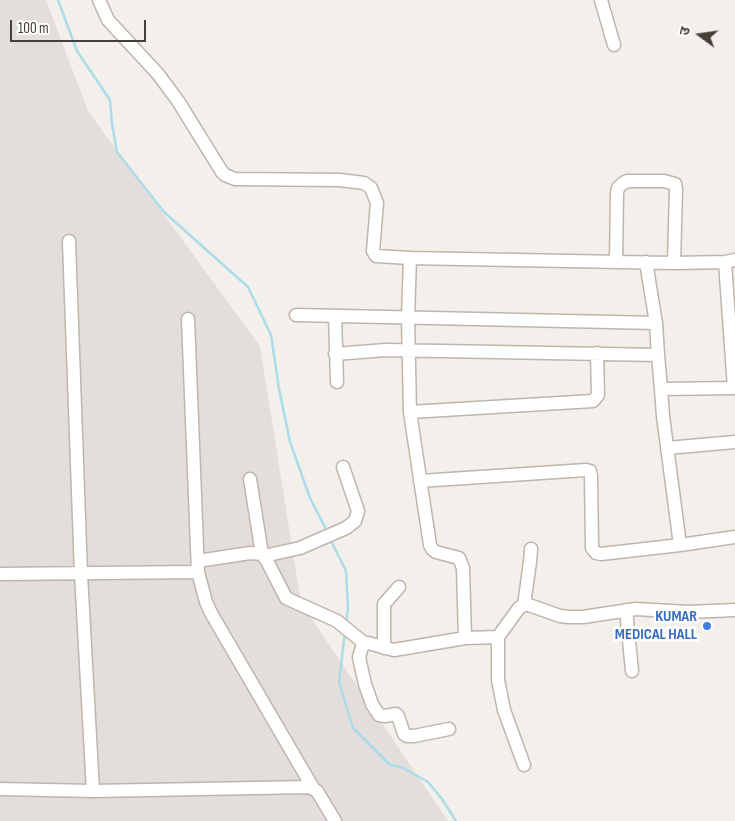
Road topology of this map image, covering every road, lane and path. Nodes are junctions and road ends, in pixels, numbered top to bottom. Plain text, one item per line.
1 (99, 0) edge
2 (601, 0) edge
3 (614, 46) dead end
4 (69, 241) dead end
5 (410, 258) junction
6 (730, 261) edge
7 (616, 262) junction
8 (646, 262) junction
9 (674, 263) junction
10 (296, 315) dead end
11 (335, 316) junction
12 (408, 318) junction
13 (188, 319) dead end
14 (656, 323) junction
15 (408, 350) junction
16 (598, 353) junction
17 (336, 354) junction
18 (658, 355) junction
19 (337, 382) dead end
20 (735, 388) edge
21 (661, 389) junction
22 (410, 412) junction
23 (735, 442) edge
24 (667, 448) junction
25 (343, 467) dead end
26 (250, 480) dead end
27 (420, 481) junction
28 (735, 537) edge
29 (680, 545) junction
30 (531, 548) dead end
31 (263, 555) junction
32 (198, 566) junction
33 (0, 574) edge
34 (81, 574) junction
35 (399, 587) dead end
36 (524, 605) junction
37 (626, 610) junction
38 (735, 610) edge
39 (498, 637) junction
40 (465, 638) junction
41 (364, 643) junction
42 (384, 648) junction
43 (632, 671) dead end
44 (449, 729) dead end
45 (524, 765) dead end
46 (314, 788) junction
47 (0, 789) edge
48 (93, 791) junction
49 (335, 821) edge

1 - 5 street
2 - 3 street
4 - 34 street
5 - 7 street
5 - 12 street
6 - 9 street
6 - 20 street
7 - 8 street
7 - 9 street
8 - 9 street
8 - 14 street
10 - 11 street
11 - 12 street
11 - 17 street
12 - 14 street
12 - 15 street
13 - 32 street
14 - 18 street
15 - 16 street
15 - 17 street
15 - 22 street
16 - 18 street
16 - 22 street
17 - 19 street
18 - 21 street
20 - 21 street
21 - 24 street
22 - 27 street
23 - 24 street
24 - 29 street
25 - 31 street
26 - 31 street
27 - 29 street
27 - 40 street
28 - 29 street
30 - 36 street
31 - 32 street
31 - 41 street
32 - 34 street
32 - 46 street
33 - 34 street
34 - 48 street
35 - 42 street
36 - 37 street
36 - 39 street
37 - 38 street
37 - 43 street
39 - 40 street
39 - 45 street
40 - 42 street
41 - 42 street
41 - 44 street
46 - 48 street
46 - 49 street
47 - 48 street

